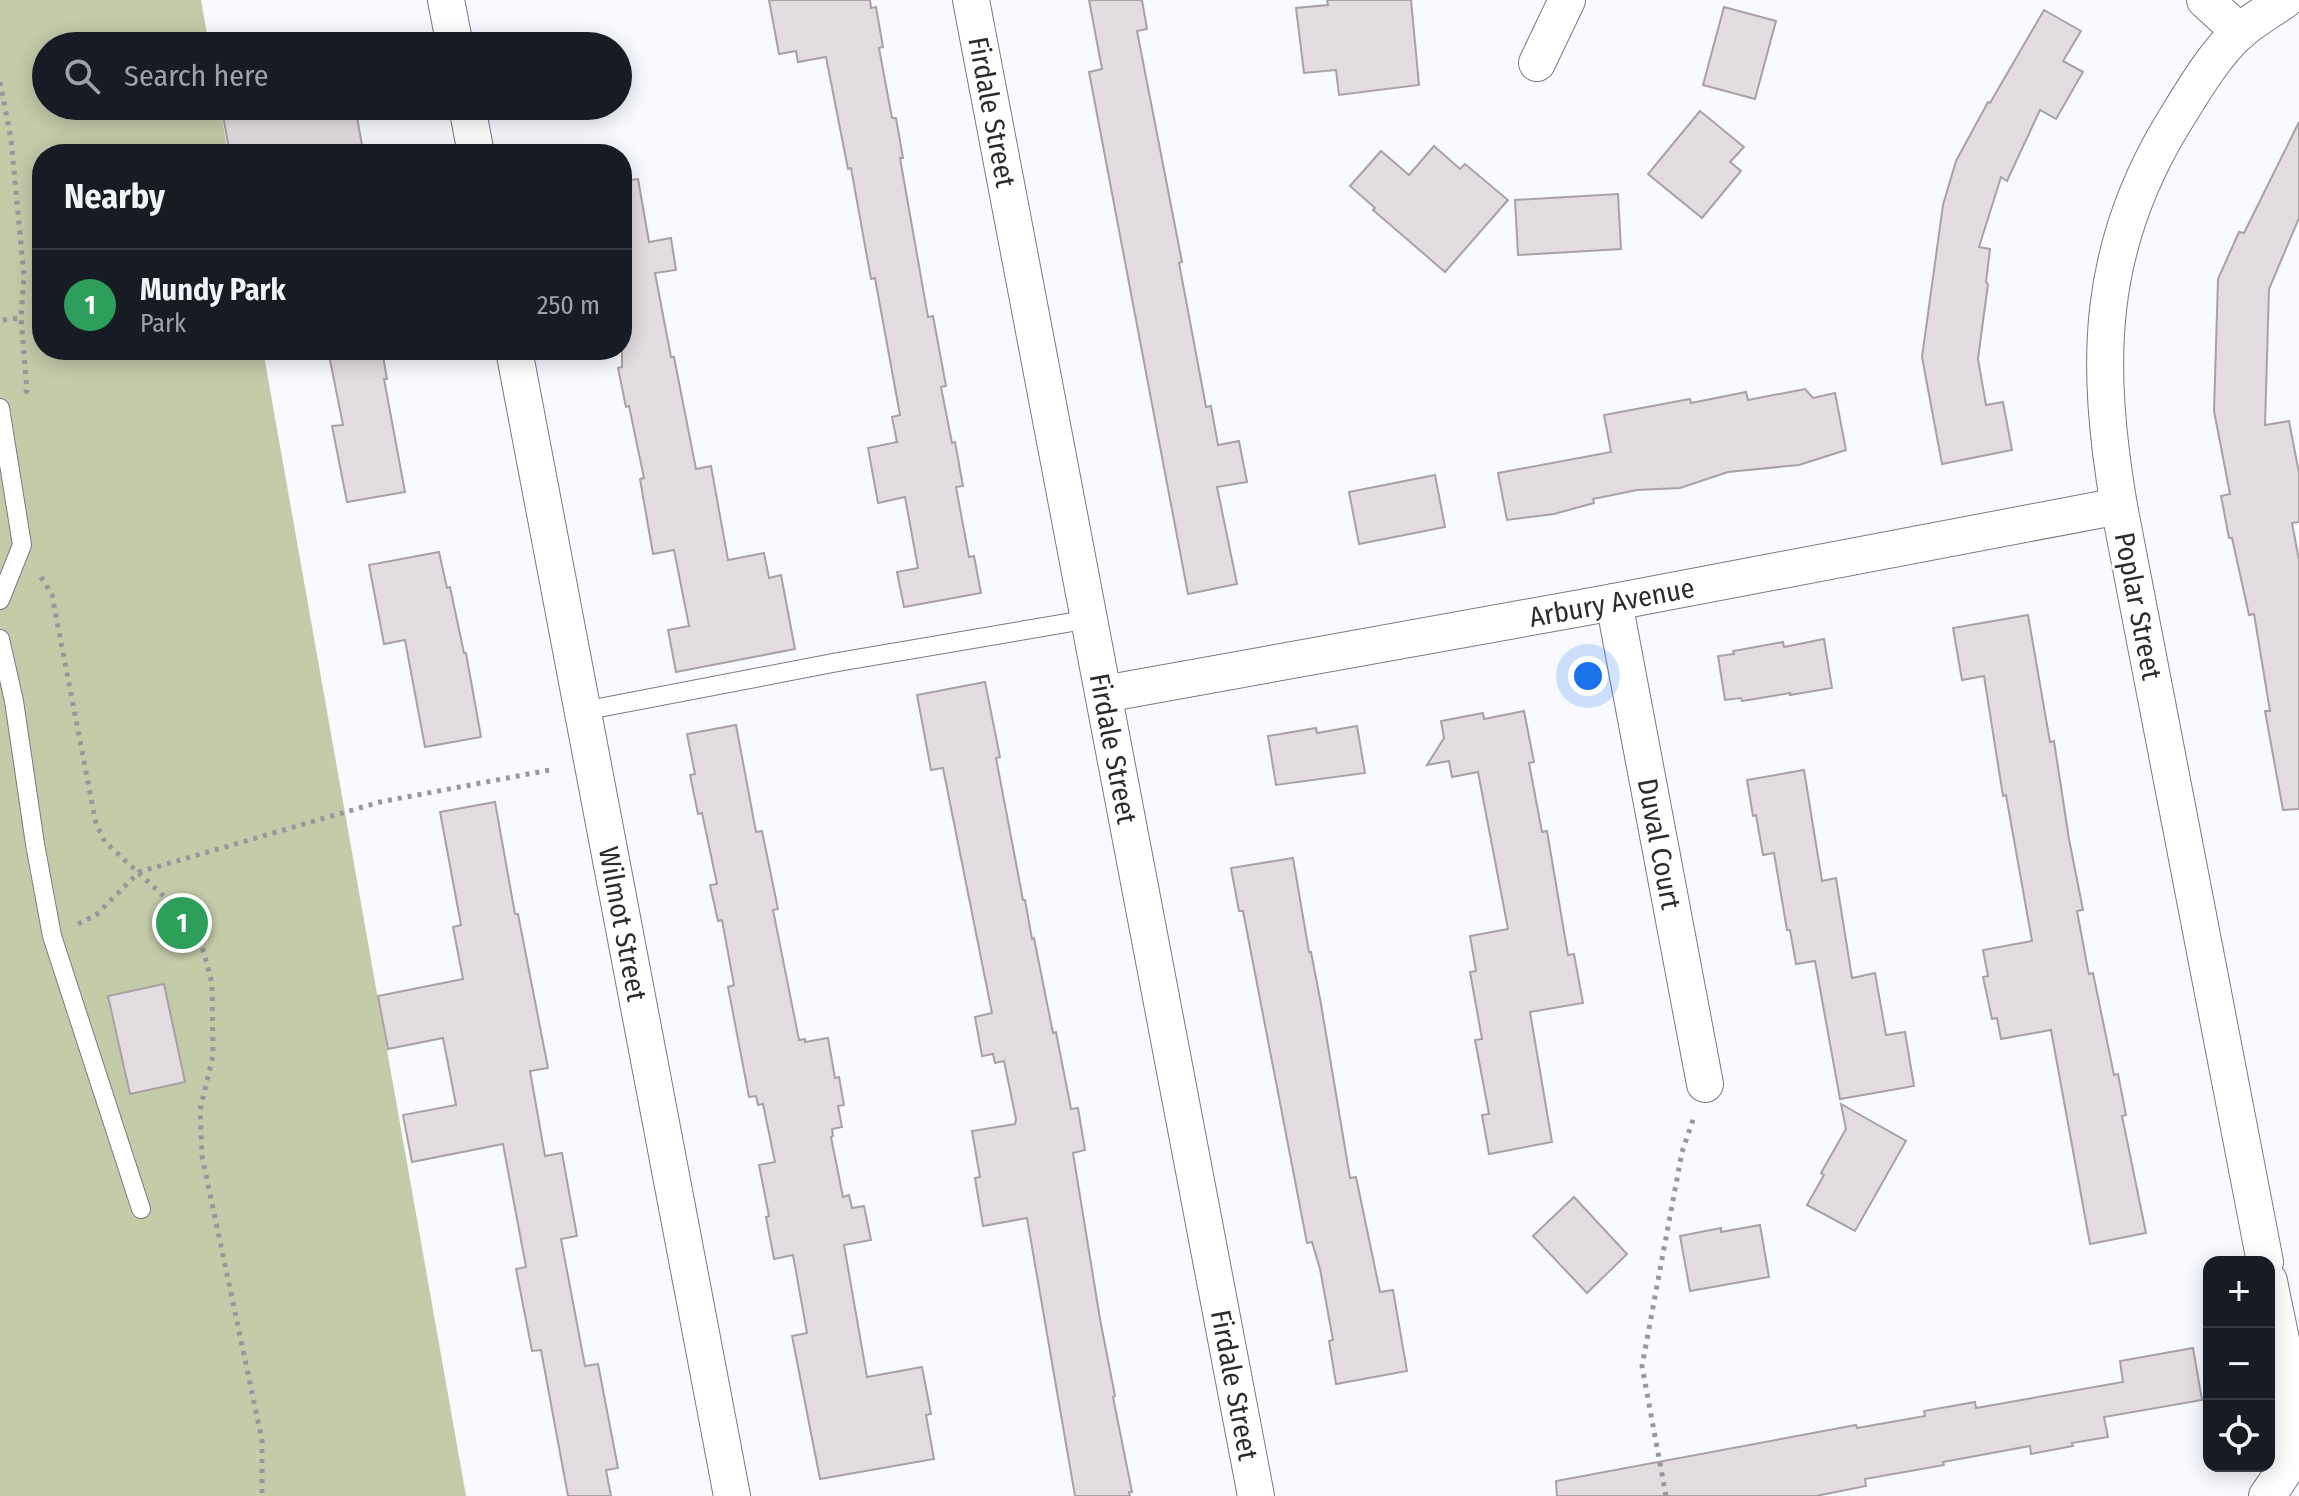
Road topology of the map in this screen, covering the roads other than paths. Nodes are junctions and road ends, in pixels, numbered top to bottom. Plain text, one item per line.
1 (446, 0) edge
2 (971, 0) edge
3 (1567, 0) edge
4 (2205, 0) edge
5 (2285, 0) edge
6 (452, 32) edge
7 (2240, 32) junction
8 (1537, 63) dead end
9 (470, 120) edge
10 (474, 144) edge
11 (516, 360) edge
12 (7, 403) edge
13 (2119, 506) junction
14 (0, 600) edge
15 (1614, 602) junction
16 (1090, 619) junction
17 (0, 639) edge
18 (1104, 694) junction
19 (583, 711) junction
20 (1705, 1084) road end
21 (141, 1209) dead end
22 (2264, 1256) edge
23 (2275, 1312) edge
24 (2274, 1486) edge
25 (732, 1496) edge
26 (1256, 1496) edge

1 - 6 street
2 - 16 street, Firdale Street
3 - 8 street
4 - 7 street
5 - 7 street, Poplar Street
7 - 13 street, Poplar Street
9 - 10 street
11 - 19 street, Wilmot Street
12 - 14 lane
13 - 15 street, Arbury Avenue
13 - 22 street, Poplar Street
15 - 18 street, Arbury Avenue
15 - 20 street, Duval Court
16 - 18 street, Firdale Street
16 - 19 lane
17 - 21 lane
18 - 26 street, Firdale Street
19 - 25 street, Wilmot Street
23 - 24 street

